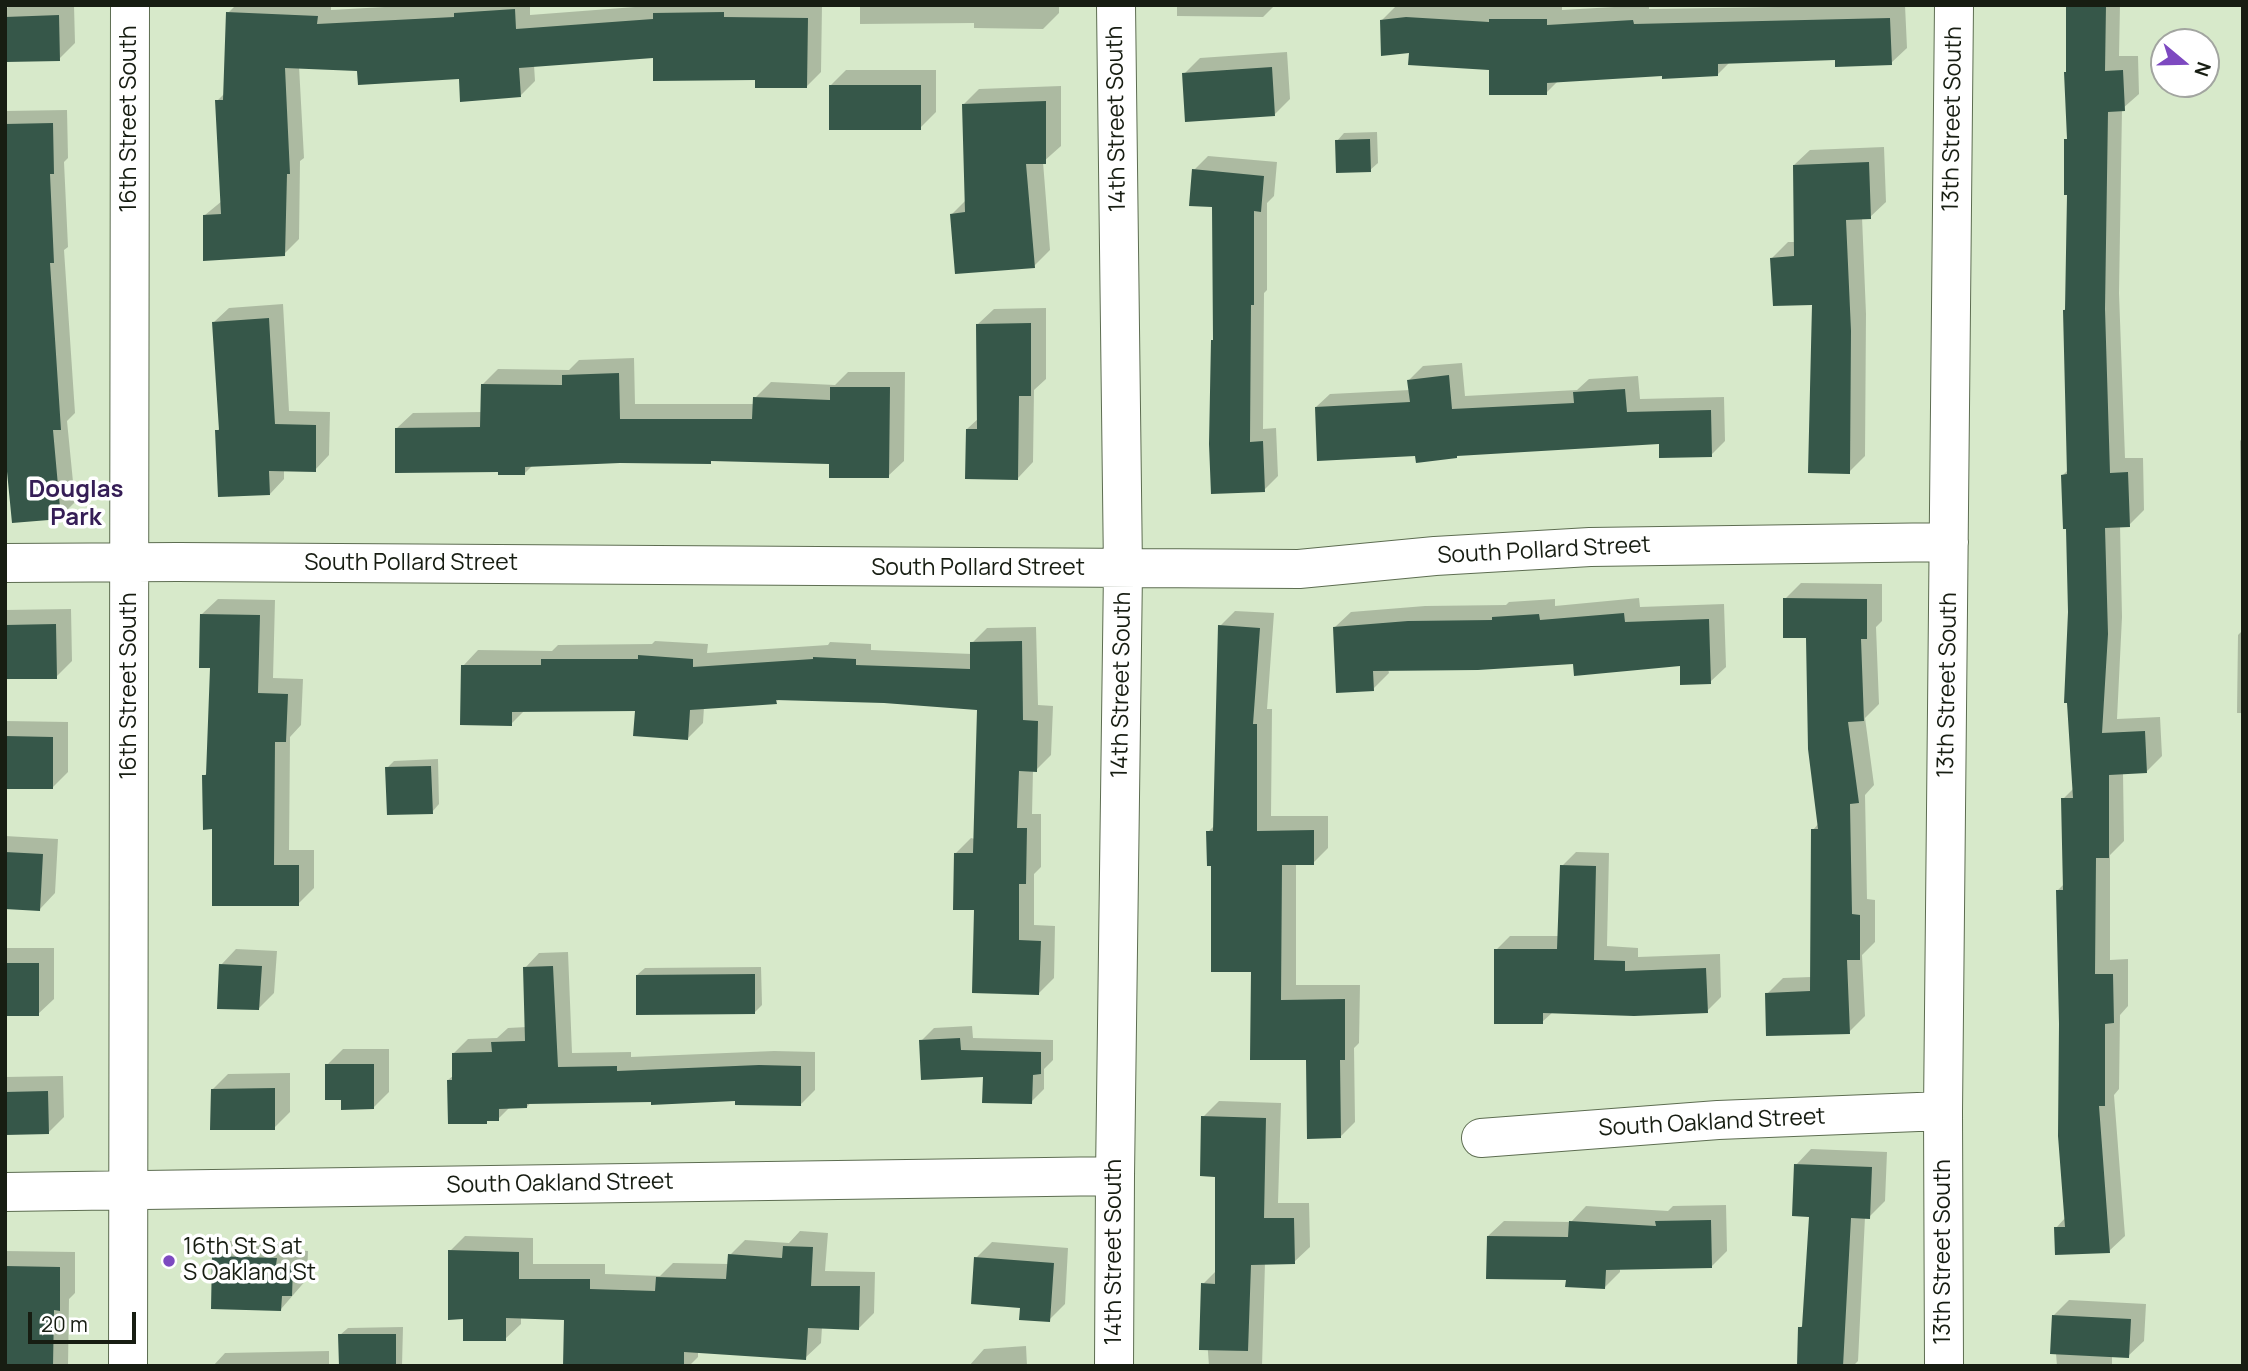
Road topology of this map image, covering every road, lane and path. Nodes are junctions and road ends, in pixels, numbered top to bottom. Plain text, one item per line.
1 (130, 5) edge
2 (1116, 5) edge
3 (1954, 5) edge
4 (1949, 542) junction
5 (130, 562) junction
6 (5, 563) edge
7 (1124, 570) junction
8 (1943, 1111) junction
9 (1480, 1138) dead end
10 (1115, 1175) junction
11 (5, 1192) edge
12 (128, 1192) junction
13 (128, 1366) edge
14 (1114, 1366) edge
15 (1944, 1366) edge

1 - 5 street, 16th Street South
2 - 7 street, 14th Street South
3 - 4 street, 13th Street South
4 - 7 street, South Pollard Street
4 - 8 street, 13th Street South
5 - 6 street, South Pollard Street
5 - 7 street, South Pollard Street
5 - 12 street, 16th Street South
7 - 10 street, 14th Street South
8 - 9 street, South Oakland Street
8 - 15 street, 13th Street South
10 - 12 street, South Oakland Street
10 - 14 street, 14th Street South
11 - 12 street, South Oakland Street
12 - 13 street, 16th Street South

